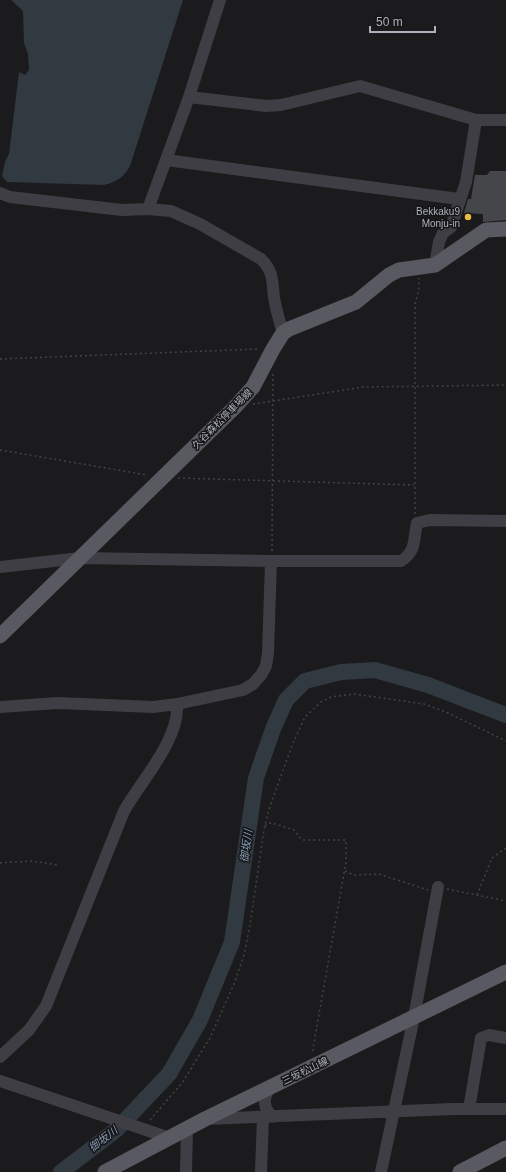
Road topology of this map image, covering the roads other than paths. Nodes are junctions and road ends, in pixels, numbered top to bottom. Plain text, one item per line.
1 (220, 0) edge
2 (189, 97) junction
3 (476, 120) junction
4 (506, 120) edge
5 (166, 160) junction
6 (0, 193) edge
7 (459, 199) junction
8 (148, 209) junction
9 (506, 228) edge
10 (435, 265) junction
11 (284, 333) junction
12 (506, 521) edge
13 (80, 558) junction
14 (271, 561) junction
15 (0, 567) edge
16 (0, 636) edge
17 (177, 704) junction
18 (0, 707) edge
19 (438, 890) road end
20 (506, 972) edge
21 (414, 1017) junction
22 (506, 1038) edge
23 (0, 1057) edge
24 (0, 1081) edge
25 (269, 1088) junction
26 (469, 1108) junction
27 (506, 1109) edge
28 (394, 1112) junction
29 (268, 1117) junction
30 (205, 1119) junction
31 (187, 1129) junction
32 (170, 1138) junction
33 (506, 1148) edge
34 (105, 1172) edge
35 (186, 1172) edge
36 (261, 1172) edge
37 (381, 1172) edge
38 (460, 1172) edge

1 - 2 street
2 - 3 street
2 - 5 street
3 - 4 street
3 - 7 street
5 - 7 street
5 - 8 street
6 - 8 street
7 - 10 street
8 - 11 street
9 - 10 main road, 久谷森松停車場線
10 - 11 main road, 久谷森松停車場線
11 - 13 main road, 久谷森松停車場線
12 - 14 street
13 - 14 street
13 - 15 street
13 - 16 main road, 久谷森松停車場線
14 - 17 street
17 - 18 street
17 - 23 street
19 - 21 street
20 - 21 main road, 三坂松山線
21 - 25 main road, 三坂松山線
21 - 28 street
22 - 26 street
24 - 32 street
25 - 29 street
25 - 30 main road, 三坂松山線
26 - 27 street
26 - 28 street
28 - 29 street
28 - 37 street
29 - 30 street
29 - 36 street
30 - 31 main road, 三坂松山線
31 - 32 main road, 三坂松山線
31 - 35 street
32 - 34 main road, 三坂松山線
33 - 38 main road

